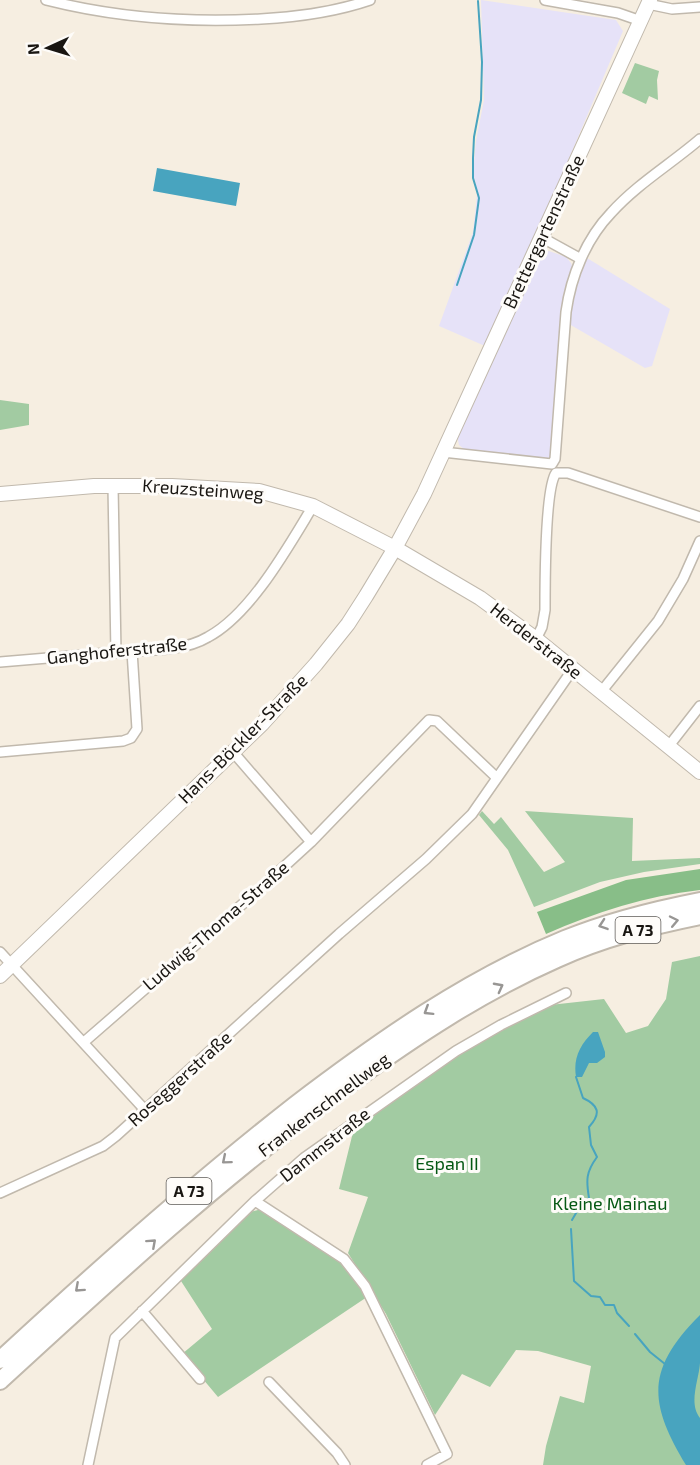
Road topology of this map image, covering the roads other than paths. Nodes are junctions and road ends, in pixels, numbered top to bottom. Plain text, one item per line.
1 (46, 0) edge
2 (370, 0) edge
3 (544, 0) edge
4 (573, 2) edge
5 (649, 2) edge
6 (700, 8) edge
7 (641, 21) junction
8 (699, 143) edge
9 (541, 237) junction
10 (581, 259) junction
11 (440, 458) junction
12 (554, 469) junction
13 (113, 486) junction
14 (0, 494) edge
15 (313, 506) junction
16 (700, 517) edge
17 (700, 541) edge
18 (395, 548) junction
19 (536, 639) junction
20 (132, 651) junction
21 (116, 653) junction
22 (0, 662) edge
23 (573, 669) junction
24 (601, 692) junction
25 (700, 706) edge
26 (668, 747) junction
27 (0, 752) edge
28 (233, 752) junction
29 (700, 772) edge
30 (497, 778) junction
31 (311, 842) junction
32 (700, 901) edge
33 (700, 916) edge
34 (0, 952) edge
35 (12, 965) junction
36 (0, 976) edge
37 (566, 993) dead end
38 (84, 1042) junction
39 (145, 1110) junction
40 (0, 1193) edge
41 (255, 1201) junction
42 (142, 1311) junction
43 (0, 1360) edge
44 (200, 1379) dead end
45 (0, 1381) edge
46 (270, 1382) dead end
47 (88, 1465) edge
48 (345, 1465) edge
49 (427, 1465) edge

1 - 2 street
3 - 4 street
4 - 7 street
5 - 6 street
5 - 7 main road, Brettergartenstraße
7 - 9 main road, Brettergartenstraße
8 - 10 street
9 - 10 street
9 - 11 main road, Brettergartenstraße
10 - 12 street
11 - 12 street
11 - 18 main road, Hans-Böckler-Straße
12 - 16 street
12 - 19 street
13 - 14 main road, Kreuzsteinweg
13 - 15 main road, Kreuzsteinweg
13 - 21 street
15 - 18 main road, Kreuzsteinweg
15 - 20 street, Ganghoferstraße
17 - 24 street
18 - 19 main road, Herderstraße
18 - 28 main road, Hans-Böckler-Straße
19 - 23 main road, Herderstraße
20 - 21 street, Ganghoferstraße
20 - 27 street
21 - 22 street, Ganghoferstraße
23 - 24 main road, Herderstraße
23 - 30 street, Roseggerstraße
24 - 26 main road, Herderstraße
25 - 26 street
26 - 29 main road, Herderstraße
28 - 31 street
28 - 35 main road, Hans-Böckler-Straße
30 - 31 street, Ludwig-Thoma-Straße
30 - 39 street, Roseggerstraße
31 - 38 street, Ludwig-Thoma-Straße
32 -> 43 highway, Frankenschnellweg / A 73
45 -> 33 highway, Frankenschnellweg / A 73
34 - 35 street
35 - 36 main road, Hans-Böckler-Straße
35 - 38 street
37 - 41 street, Dammstraße
38 - 39 street
39 - 40 street, Roseggerstraße
41 - 42 street, Dammstraße
41 - 49 street
42 - 44 street
42 - 47 street, Dammstraße
46 - 48 street

